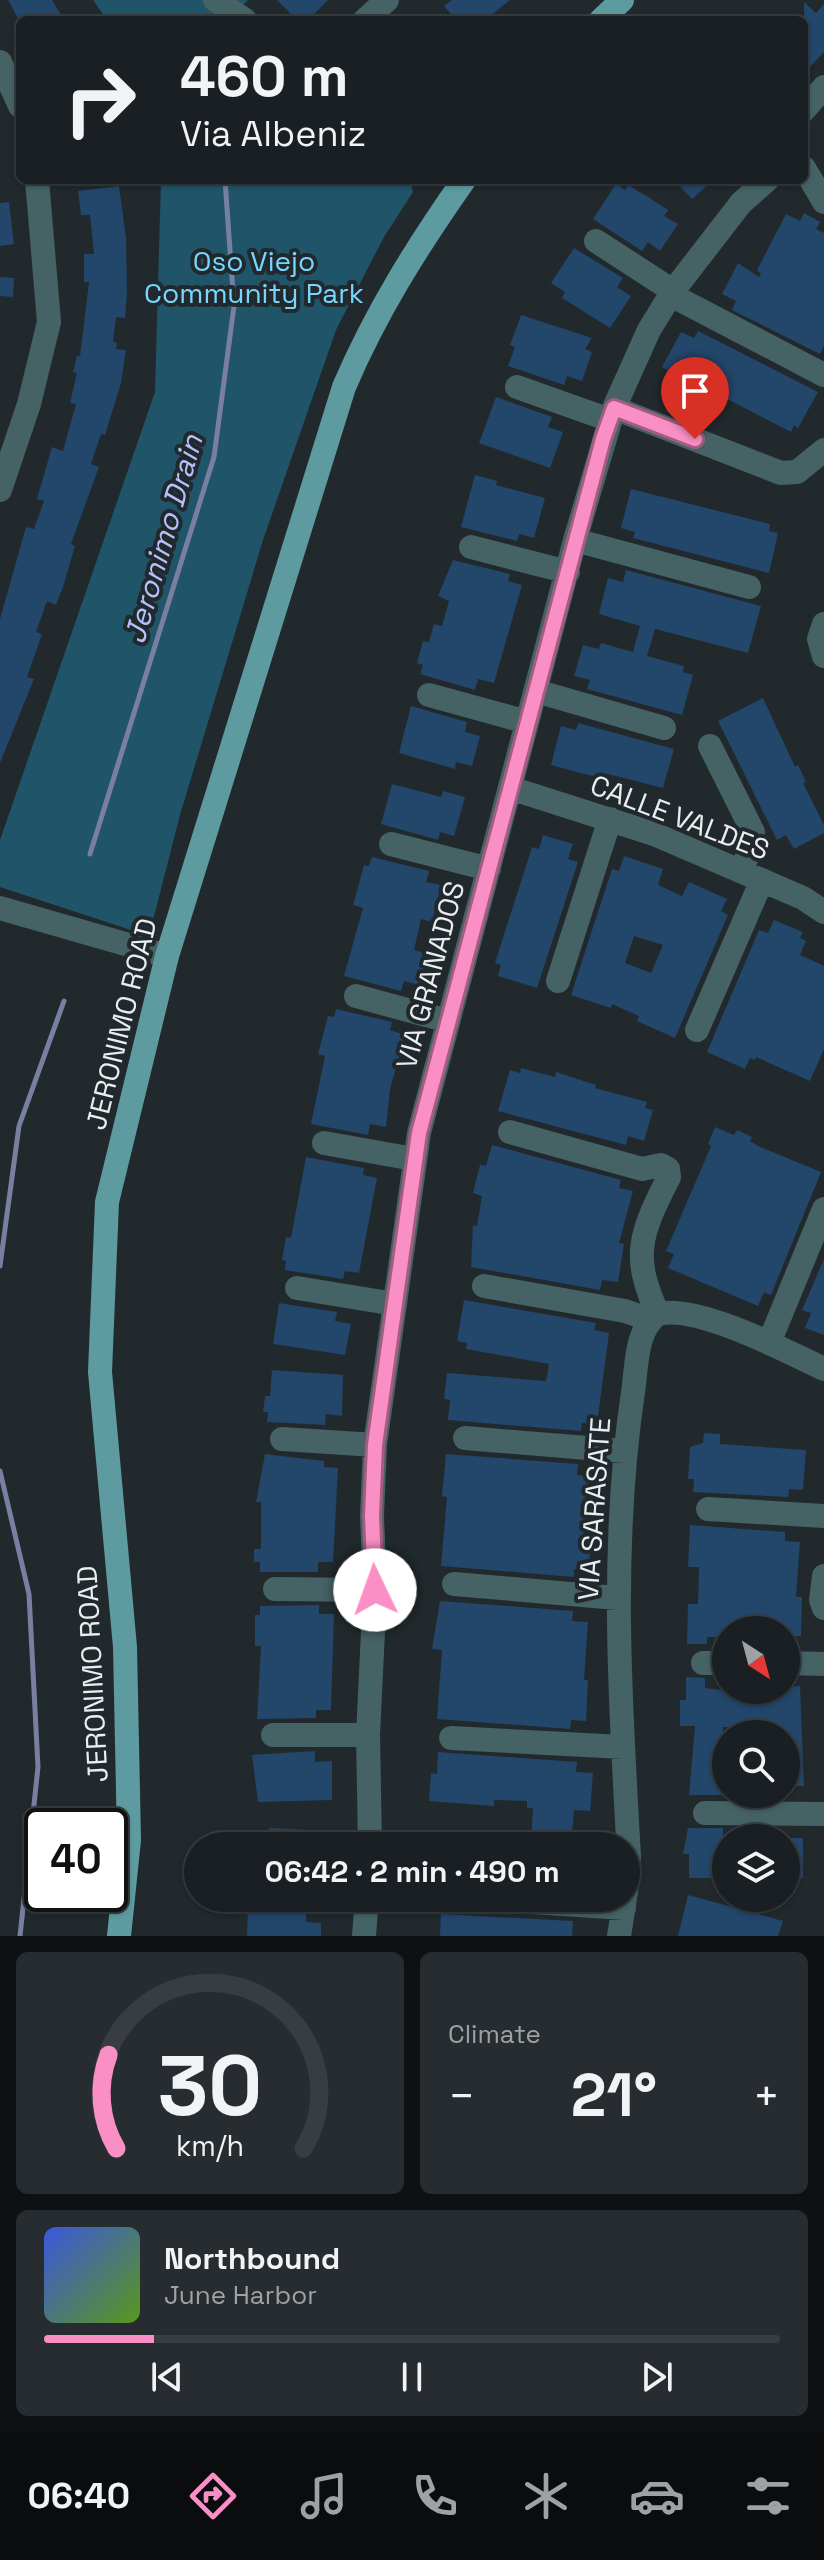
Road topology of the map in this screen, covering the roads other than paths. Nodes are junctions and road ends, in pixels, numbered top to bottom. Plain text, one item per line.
1 (215, 0) edge
2 (387, 0) edge
3 (622, 0) edge
4 (239, 16) edge
5 (369, 16) edge
6 (605, 16) edge
7 (0, 62) edge
8 (824, 87) edge
9 (16, 97) edge
10 (808, 105) edge
11 (808, 175) edge
12 (37, 184) edge
13 (459, 184) edge
14 (762, 184) edge
15 (824, 202) edge
16 (596, 241) dead end
17 (672, 293) junction
18 (824, 375) edge
19 (517, 387) dead end
20 (612, 414) junction
21 (824, 450) edge
22 (0, 490) edge
23 (575, 540) junction
24 (471, 547) dead end
25 (568, 572) junction
26 (749, 587) dead end
27 (824, 624) edge
28 (824, 656) edge
29 (536, 691) junction
30 (429, 695) dead end
31 (527, 722) junction
32 (664, 728) dead end
33 (710, 746) dead end
34 (510, 788) junction
35 (610, 819) junction
36 (391, 844) dead end
37 (489, 869) junction
38 (752, 876) junction
39 (0, 908) edge
40 (824, 912) edge
41 (167, 956) junction
42 (558, 981) dead end
43 (356, 996) dead end
44 (448, 1021) junction
45 (697, 1030) dead end
46 (510, 1132) dead end
47 (324, 1143) dead end
48 (414, 1159) junction
49 (824, 1209) edge
50 (484, 1286) dead end
51 (297, 1288) dead end
52 (395, 1304) junction
53 (654, 1317) junction
54 (769, 1343) junction
55 (824, 1369) edge
56 (465, 1438) dead end
57 (282, 1439) dead end
58 (375, 1445) junction
59 (624, 1451) junction
60 (708, 1509) dead end
61 (824, 1516) edge
62 (824, 1576) edge
63 (454, 1584) dead end
64 (275, 1589) dead end
65 (375, 1590) junction
66 (617, 1598) junction
67 (824, 1608) edge
68 (800, 1663) edge
69 (824, 1664) edge
70 (273, 1735) dead end
71 (368, 1735) junction
72 (451, 1738) dead end
73 (623, 1747) junction
74 (705, 1813) dead end
75 (824, 1814) edge
76 (370, 1832) edge
77 (628, 1832) edge
78 (366, 1912) edge
79 (623, 1912) edge
80 (119, 1936) edge
81 (364, 1936) edge
82 (619, 1936) edge

1 - 4 street
2 - 5 street
3 - 6 main road
7 - 9 street
8 - 10 street
11 - 15 street
12 - 22 street
13 - 41 main road, JERONIMO ROAD
14 - 17 street, VIA GRANADOS
16 - 17 street
17 - 18 street
17 - 20 street, VIA GRANADOS
19 - 20 street
20 - 21 street
20 - 23 street, VIA GRANADOS
23 - 25 street, VIA GRANADOS
23 - 26 street
24 - 25 street
25 - 29 street, VIA GRANADOS
27 - 28 street
29 - 31 street, VIA GRANADOS
29 - 32 street
30 - 31 street
31 - 34 street, VIA GRANADOS
33 - 38 street
34 - 35 street, CALLE VALDES
34 - 37 street, VIA GRANADOS
35 - 38 street, CALLE VALDES
35 - 42 street
36 - 37 street
37 - 44 street, VIA GRANADOS
38 - 40 street, CALLE VALDES
38 - 45 street
39 - 41 street
41 - 80 main road, JERONIMO ROAD
43 - 44 street
44 - 48 street, VIA GRANADOS
46 - 53 street
47 - 48 street
48 - 52 street, VIA GRANADOS
49 - 54 street
50 - 53 street
51 - 52 street
52 - 58 street, VIA GRANADOS
53 - 54 street
53 - 59 street, VIA SARASATE
54 - 55 street
56 - 59 street
57 - 58 street
58 - 65 street, VIA GRANADOS
59 - 66 street, VIA SARASATE
60 - 61 street
62 - 67 street
63 - 66 street
64 - 65 street
65 - 71 street, VIA GRANADOS
66 - 73 street, VIA SARASATE
68 - 69 street
70 - 71 street
71 - 76 street, VIA GRANADOS
72 - 73 street
73 - 77 street, VIA SARASATE
74 - 75 street
78 - 81 street
79 - 82 street, VIA SARASATE

